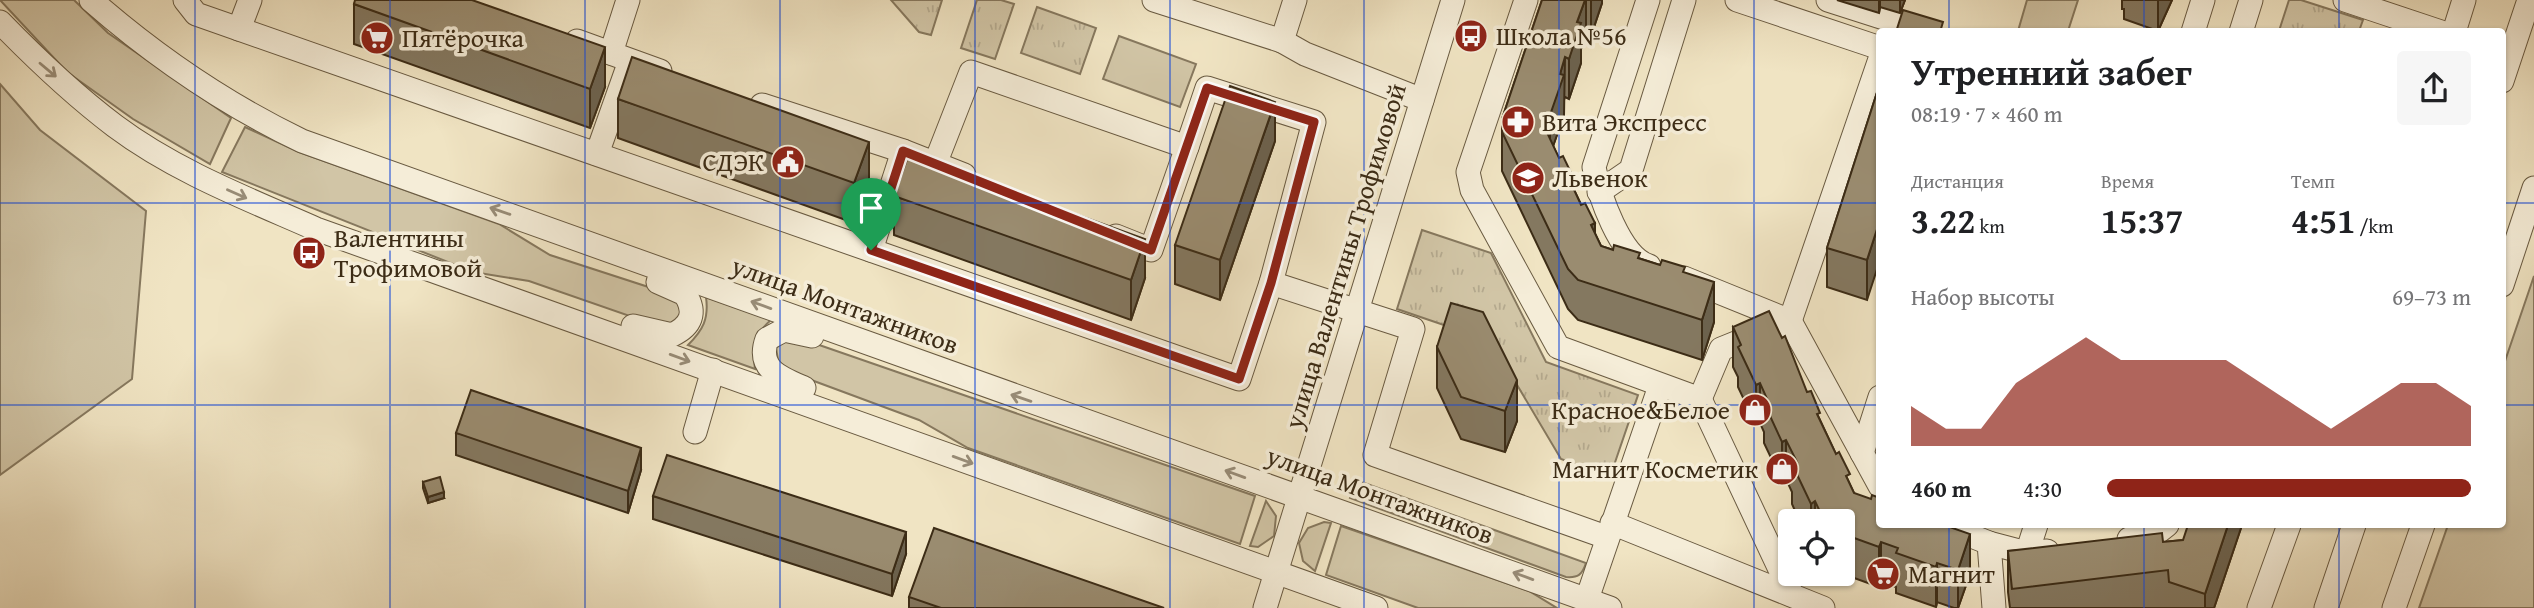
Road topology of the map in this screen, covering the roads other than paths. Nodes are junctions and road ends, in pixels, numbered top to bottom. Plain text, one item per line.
1 (91, 0) edge
2 (185, 0) edge
3 (250, 0) edge
4 (628, 0) edge
5 (1154, 0) edge
6 (1295, 0) edge
7 (1453, 0) edge
8 (1526, 0) edge
9 (1648, 0) edge
10 (1684, 0) edge
11 (1737, 0) edge
12 (1828, 0) edge
13 (2203, 0) edge
14 (2251, 0) edge
15 (2345, 0) edge
16 (2465, 0) edge
17 (2529, 0) edge
18 (0, 22) edge
19 (1916, 28) edge
20 (2194, 28) edge
21 (2242, 28) edge
22 (2429, 28) edge
23 (2455, 28) edge
24 (239, 29) junction
25 (550, 31) edge
26 (1282, 41) junction
27 (1876, 47) edge
28 (620, 57) junction
29 (2506, 69) edge
30 (1876, 71) edge
31 (682, 78) edge
32 (747, 99) edge
33 (1422, 100) junction
34 (1186, 147) junction
35 (903, 151) junction
36 (597, 154) junction
37 (935, 164) junction
38 (986, 184) edge
39 (2534, 188) edge
40 (1599, 192) junction
41 (2530, 207) edge
42 (545, 227) junction
43 (1100, 229) edge
44 (871, 250) junction
45 (2506, 274) edge
46 (1271, 283) junction
47 (518, 300) junction
48 (1358, 310) junction
49 (1790, 321) junction
50 (917, 361) junction
51 (713, 370) junction
52 (1660, 386) junction
53 (1700, 399) junction
54 (1876, 409) edge
55 (695, 432) dead end
56 (932, 449) junction
57 (1862, 453) junction
58 (1876, 479) edge
59 (1300, 496) junction
60 (1952, 528) edge
61 (2035, 528) edge
62 (2163, 528) edge
63 (2288, 528) edge
64 (2353, 528) edge
65 (2422, 528) edge
66 (1609, 530) junction
67 (2113, 541) edge
68 (1989, 542) junction
69 (2074, 547) edge
70 (2028, 553) junction
71 (1276, 573) junction
72 (1792, 595) junction
73 (1587, 599) junction
74 (1265, 608) edge
75 (1376, 608) edge
76 (1611, 608) edge
77 (1823, 608) edge
78 (1994, 608) edge
79 (2259, 608) edge
80 (2326, 608) edge
81 (2394, 608) edge

42 -> 1 street, улица Монтажников
2 - 24 street
3 - 24 street
4 - 28 street
5 - 26 street
6 - 26 street
7 - 33 street, улица Валентины Трофимовой
8 - 52 street
9 - 40 street
10 - 40 street
11 - 27 street
12 - 19 street
13 - 20 street
14 - 21 street
15 - 22 street
16 - 23 street
17 - 29 street
18 -> 47 street
24 - 36 street
25 - 28 street
26 - 33 street
28 - 31 street
28 - 36 street
30 - 49 street
32 - 35 street
33 - 48 street, улица Валентины Трофимовой
34 - 37 street
34 - 43 street
34 - 46 street
35 - 37 street
35 - 44 street
36 - 44 street
37 - 38 street
39 - 41 street
40 - 49 street
41 - 45 street
42 - 47 street
50 -> 42 street, улица Монтажников
44 - 46 street
46 - 48 street
47 -> 51 street
48 - 59 street, улица Валентины Трофимовой
48 - 66 street
49 - 53 street
49 - 57 street
50 - 56 street
59 -> 50 street, улица Монтажников
51 - 55 street
51 - 56 street
52 - 53 street
52 - 66 street
53 - 72 street
54 - 57 street
56 -> 71 street
57 - 58 street
59 - 71 street, улица Валентины Трофимовой
73 -> 59 street, улица Монтажников
60 - 68 street
61 - 70 street
62 - 67 street
63 - 79 street
64 - 80 street
65 - 81 street
66 - 72 street
66 - 73 street
68 - 70 street
68 - 78 street
69 - 70 street
71 - 74 street, улица Валентины Трофимовой
71 - 75 street
72 - 77 street
73 - 76 street, улица Монтажников

